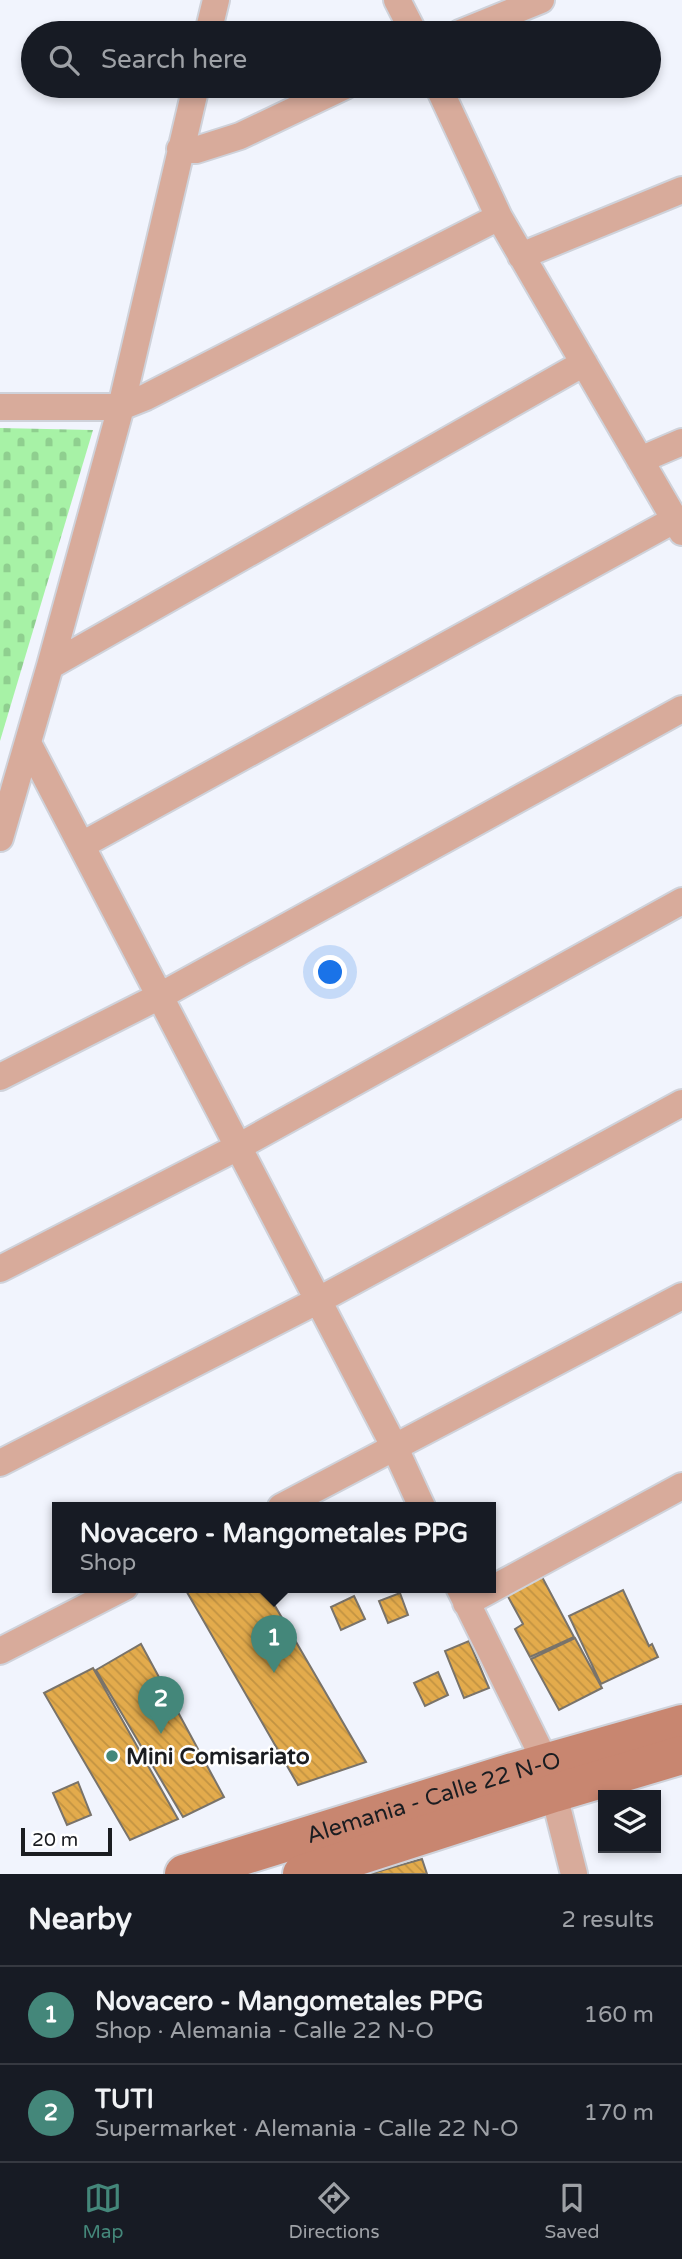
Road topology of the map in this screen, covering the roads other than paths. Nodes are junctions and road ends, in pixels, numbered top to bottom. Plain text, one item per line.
1 (216, 0) edge
2 (397, 0) edge
3 (541, 0) edge
4 (211, 21) edge
5 (408, 21) edge
6 (489, 21) edge
7 (193, 98) edge
8 (320, 98) edge
9 (444, 98) edge
10 (180, 149) junction
11 (682, 190) edge
12 (499, 217) junction
13 (521, 256) junction
14 (584, 363) junction
15 (0, 407) edge
16 (121, 407) junction
17 (682, 442) edge
18 (640, 460) junction
19 (679, 526) edge
20 (50, 666) junction
21 (682, 709) edge
22 (28, 743) junction
23 (0, 838) edge
24 (82, 845) junction
25 (682, 901) edge
26 (160, 996) junction
27 (0, 1077) edge
28 (682, 1103) edge
29 (238, 1147) junction
30 (0, 1269) edge
31 (682, 1296) edge
32 (319, 1300) junction
33 (396, 1448) junction
34 (0, 1462) edge
35 (682, 1486) edge
36 (291, 1502) edge
37 (420, 1502) edge
38 (496, 1579) edge
39 (113, 1593) edge
40 (463, 1595) edge
41 (0, 1651) edge
42 (682, 1724) edge
43 (682, 1755) edge
44 (550, 1778) junction
45 (184, 1874) edge
46 (302, 1874) edge
47 (574, 1874) edge

1 - 4 street
2 - 5 street
3 - 6 street
7 - 10 street
8 - 10 street
9 - 12 street
10 - 16 street
11 - 13 street
12 - 13 street
12 - 16 street
13 - 14 street
14 - 18 street
14 - 20 street
15 - 16 street
16 - 20 street
17 - 18 street
18 - 19 street
19 - 24 street
20 - 22 street
21 - 26 street
22 - 23 street
22 - 24 street
24 - 26 street
25 - 29 street
26 - 27 street
26 - 29 street
28 - 32 street
29 - 30 street
29 - 32 street
31 - 33 street
32 - 33 street
32 - 34 street
33 - 36 street
33 - 37 street
35 - 38 street
39 - 41 street
40 - 44 street
42 - 44 street, Alemania - Calle 22 N-O
43 - 44 street, Alemania - Calle 22 N-O
44 - 45 street, Alemania - Calle 22 N-O
44 - 46 street, Alemania - Calle 22 N-O
44 - 47 street

